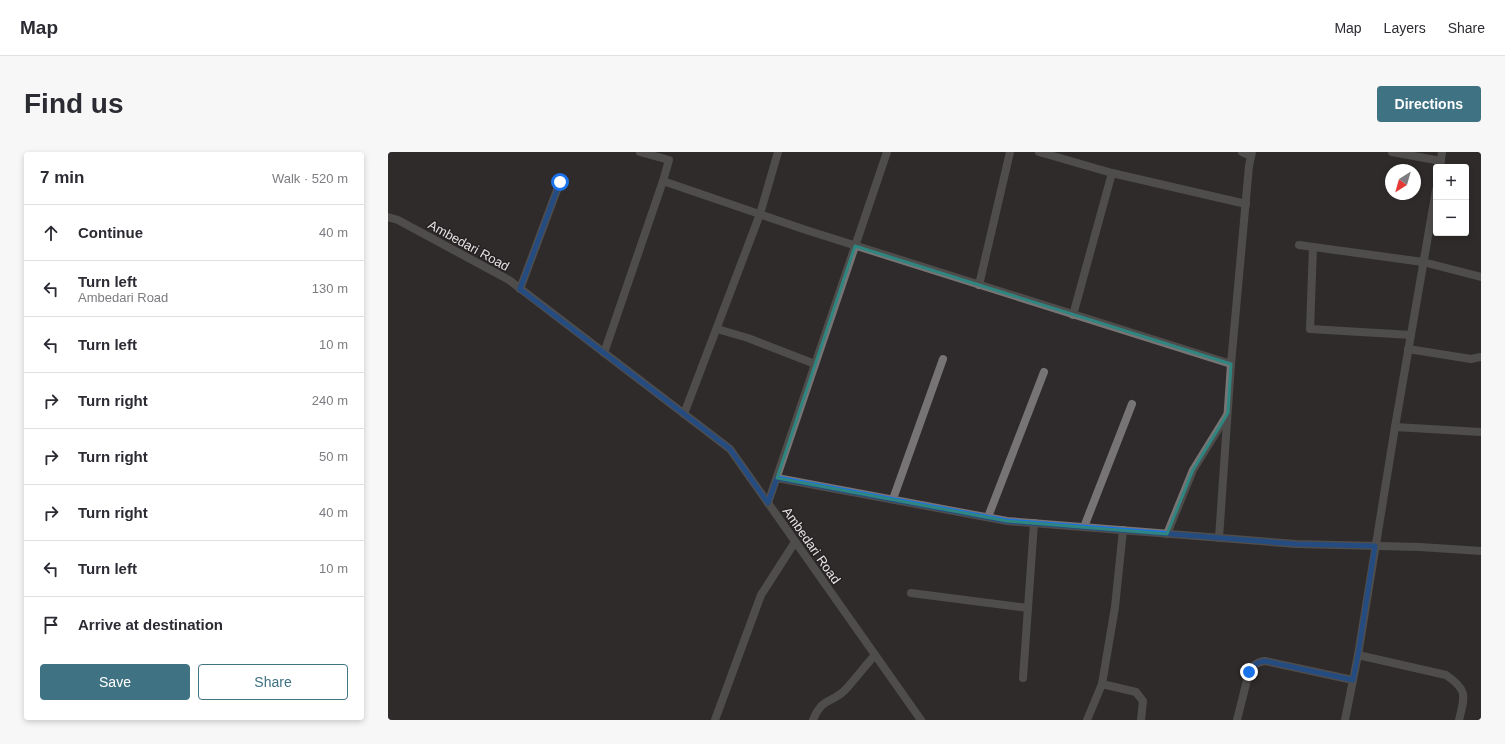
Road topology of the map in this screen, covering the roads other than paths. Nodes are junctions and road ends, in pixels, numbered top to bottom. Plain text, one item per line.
1 (640, 152) edge
2 (778, 152) edge
3 (887, 152) edge
4 (1010, 152) edge
5 (1039, 152) edge
6 (1242, 152) edge
7 (1392, 152) edge
8 (1442, 152) edge
9 (1252, 154) edge
10 (670, 156) edge
11 (1441, 164) edge
12 (1112, 173) junction
13 (664, 181) junction
14 (560, 182) dead end
15 (1434, 200) edge
16 (1246, 204) junction
17 (760, 214) junction
18 (388, 217) edge
19 (1298, 245) dead end
20 (855, 246) junction
21 (1314, 247) junction
22 (1423, 262) junction
23 (1481, 277) edge
24 (979, 285) junction
25 (520, 289) junction
26 (1073, 315) junction
27 (717, 329) junction
28 (1411, 336) junction
29 (1408, 349) junction
30 (604, 353) junction
31 (1481, 357) edge
32 (943, 359) dead end
33 (815, 364) junction
34 (1231, 364) junction
35 (1044, 372) dead end
36 (1132, 404) dead end
37 (1228, 413) junction
38 (684, 414) junction
39 (1394, 426) junction
40 (1481, 432) edge
41 (777, 478) junction
42 (893, 499) junction
43 (768, 503) junction
44 (988, 517) junction
45 (1034, 523) junction
46 (1084, 527) junction
47 (1123, 530) junction
48 (1167, 534) junction
49 (1219, 538) junction
50 (795, 542) junction
51 (1375, 546) junction
52 (1481, 551) edge
53 (911, 593) dead end
54 (1028, 608) junction
55 (875, 655) junction
56 (1358, 655) junction
57 (1023, 678) dead end
58 (1353, 680) junction
59 (1102, 684) junction
60 (715, 720) edge
61 (813, 720) edge
62 (920, 720) edge
63 (1087, 720) edge
64 (1141, 720) edge
65 (1237, 720) edge
66 (1345, 720) edge
67 (1459, 720) edge

1 - 10 street
2 - 17 street
3 - 20 street
4 - 24 street
5 - 12 street
6 - 9 street
7 - 11 street
8 - 11 street
9 - 16 street
10 - 13 street
12 - 16 street
12 - 26 street
13 - 17 street
13 - 30 street
14 - 25 street
15 - 22 street
16 - 34 street
17 - 20 street
17 - 27 street
18 - 25 street, Ambedari Road
19 - 21 street
20 - 24 street
20 - 33 street
21 - 22 street
21 - 28 street
22 - 23 street
22 - 28 street
24 - 26 street
25 - 30 street, Ambedari Road
26 - 34 street
27 - 33 street
27 - 38 street
28 - 29 street
29 - 31 street
29 - 39 street
30 - 38 street, Ambedari Road
32 - 42 street
33 - 41 street
34 - 37 street
35 - 44 street
36 - 46 street
37 - 48 street
37 - 49 street
38 - 43 street, Ambedari Road
39 - 40 street
39 - 51 street
41 - 42 street
41 - 43 street
42 - 44 street
43 - 50 street, Ambedari Road
44 - 45 street
45 - 46 street
45 - 54 street
46 - 47 street
47 - 48 street
47 - 59 street
48 - 49 street
49 - 51 street
50 - 55 street, Ambedari Road
50 - 60 street
51 - 52 street
51 - 56 street
53 - 54 street
54 - 57 street
55 - 61 street
55 - 62 street, Ambedari Road
56 - 58 street
56 - 67 street
58 - 65 street
58 - 66 street
59 - 63 street
59 - 64 street

